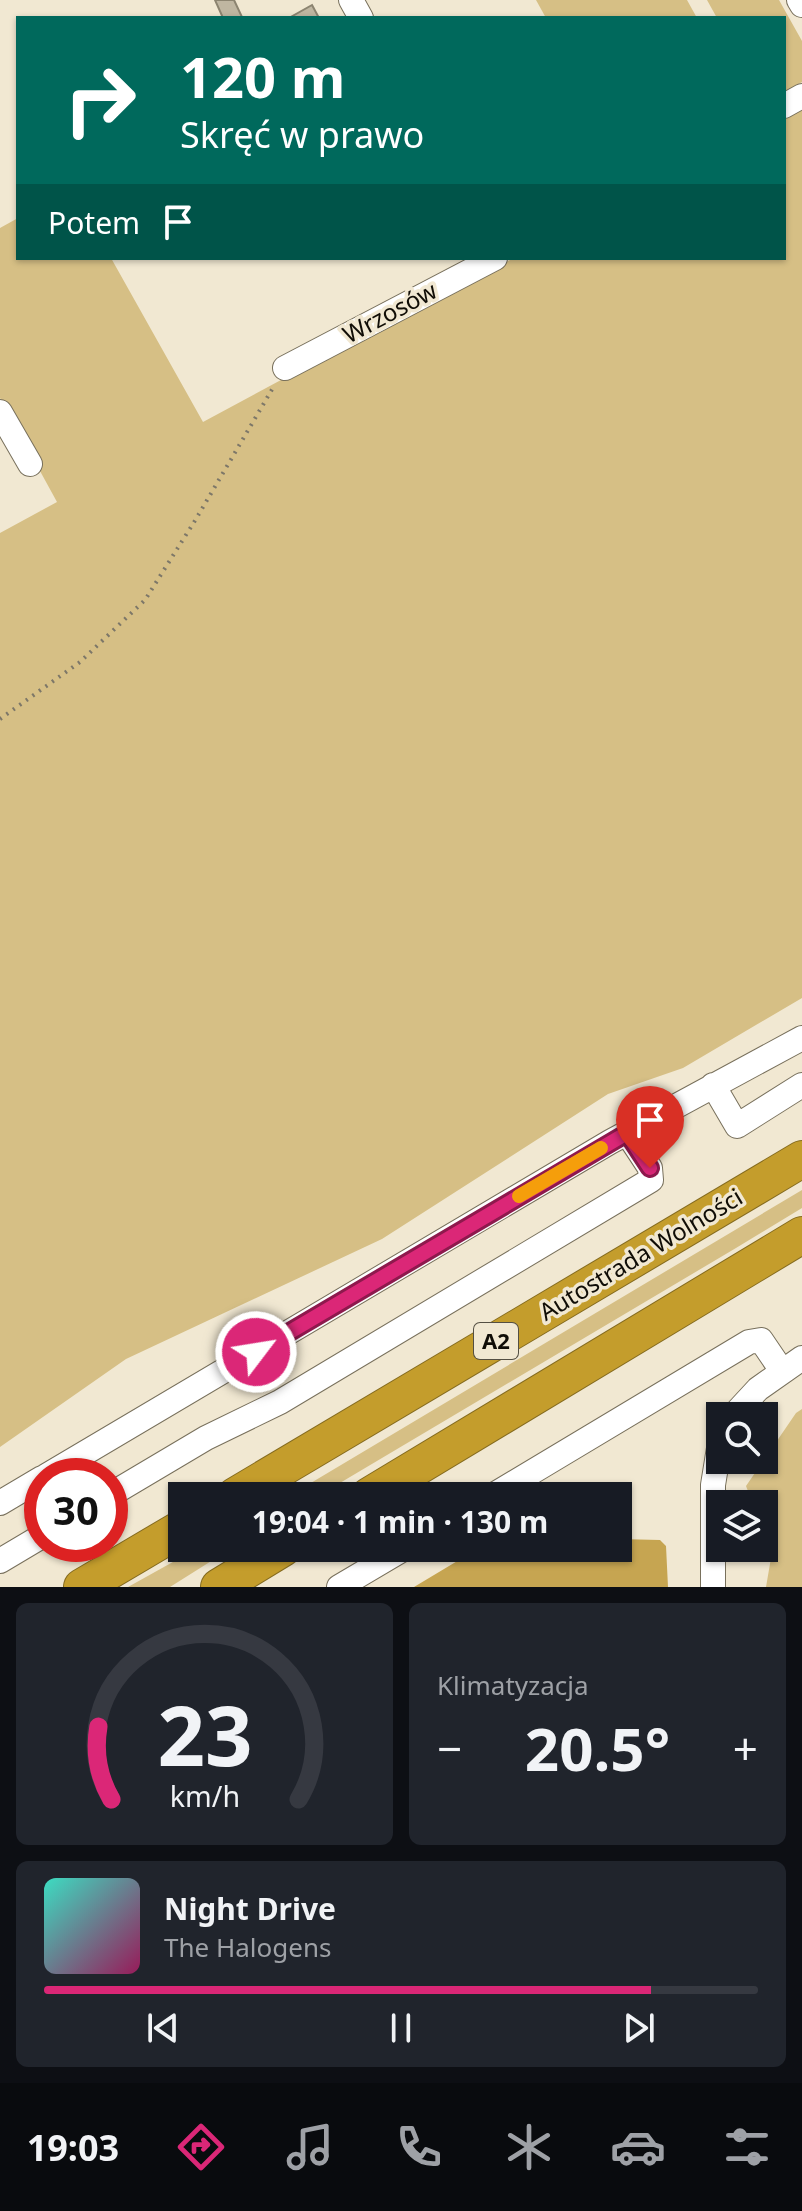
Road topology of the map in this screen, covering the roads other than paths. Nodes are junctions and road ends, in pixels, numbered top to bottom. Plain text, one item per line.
1 (799, 0) edge
2 (802, 5) edge
3 (491, 260) edge
4 (285, 368) road end
5 (0, 412) edge
6 (30, 464) dead end
7 (802, 1038) edge
8 (713, 1085) junction
9 (802, 1085) edge
10 (627, 1133) junction
11 (802, 1159) edge
12 (796, 1238) edge
13 (792, 1364) edge
14 (745, 1402) edge
15 (76, 1458) edge
16 (715, 1474) edge
17 (258, 1482) edge
18 (392, 1482) edge
19 (515, 1482) edge
20 (128, 1484) edge
21 (24, 1489) edge
22 (0, 1503) edge
23 (168, 1536) edge
24 (24, 1547) edge
25 (0, 1561) edge
26 (260, 1562) edge
27 (381, 1562) edge
28 (82, 1587) edge
29 (219, 1587) edge
30 (339, 1587) edge
31 (713, 1587) edge

1 - 2 street
3 - 4 street, Wrzosów
5 - 6 street
7 - 8 street
8 - 9 street
8 - 10 street
10 - 15 street
10 - 20 street
11 - 17 highway, Autostrada Wolności / A2
12 - 18 highway
13 - 14 street
13 - 19 street
16 - 31 street
21 - 22 street
23 - 28 highway
24 - 25 street
26 - 29 highway
27 - 30 street

